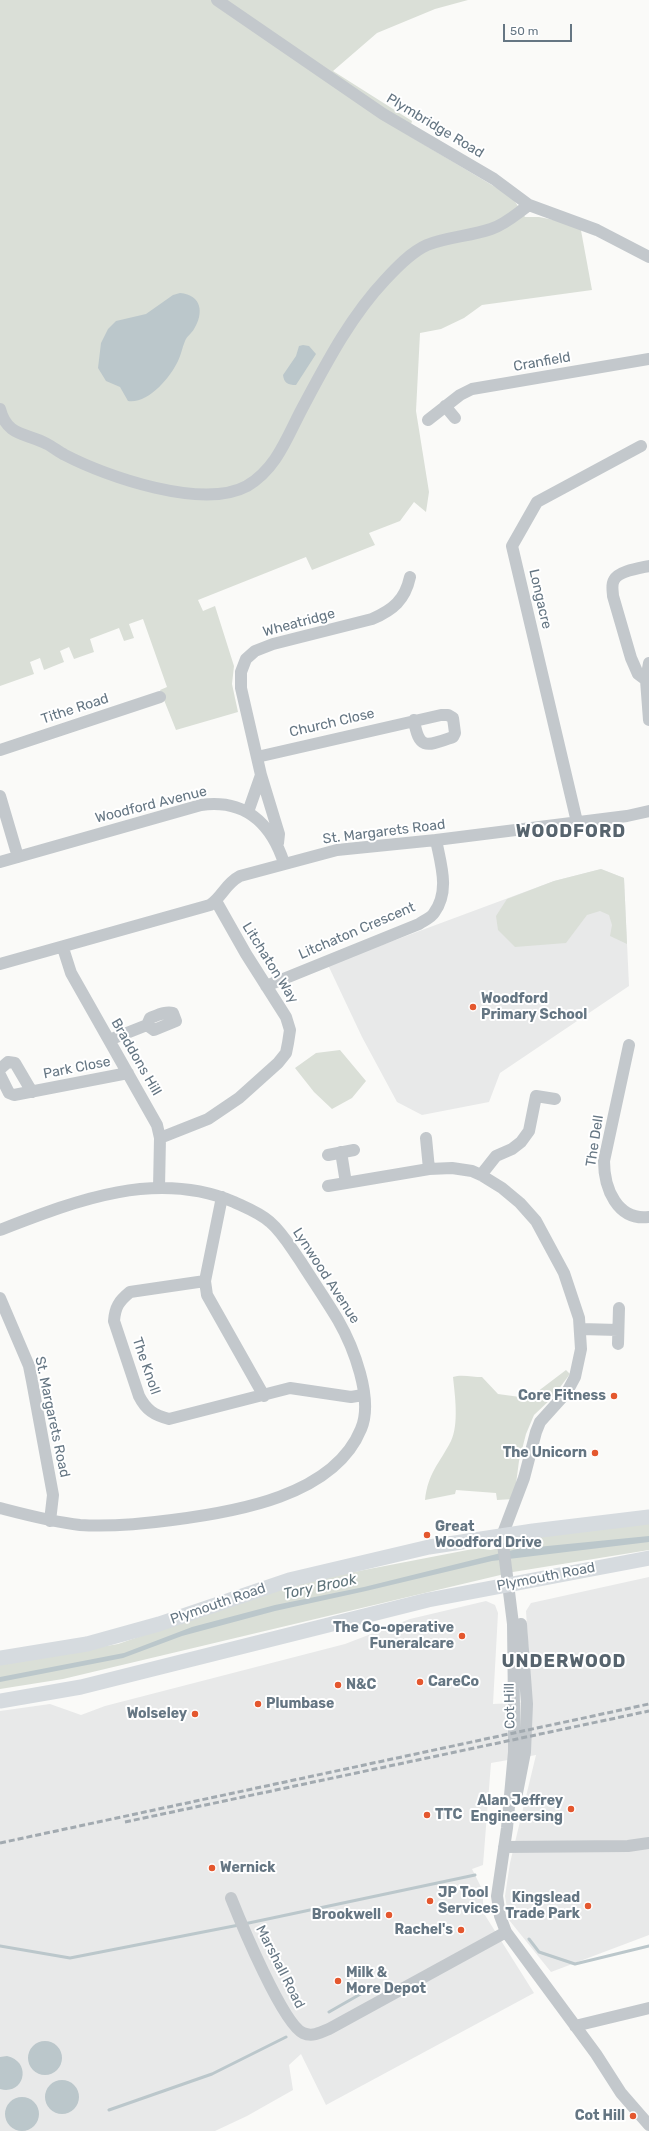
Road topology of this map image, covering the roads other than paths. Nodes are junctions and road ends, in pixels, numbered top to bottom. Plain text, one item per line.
1 (217, 0) edge
2 (529, 205) junction
3 (649, 257) edge
4 (649, 359) edge
5 (445, 406) junction
6 (0, 409) edge
7 (455, 418) dead end
8 (428, 420) dead end
9 (641, 446) dead end
10 (649, 566) edge
11 (410, 577) dead end
12 (649, 663) edge
13 (646, 680) junction
14 (160, 697) dead end
15 (414, 720) dead end
16 (649, 720) edge
17 (0, 750) edge
18 (257, 756) junction
19 (261, 775) junction
20 (0, 796) edge
21 (649, 811) edge
22 (248, 812) junction
23 (577, 822) junction
24 (436, 840) junction
25 (278, 844) junction
26 (18, 857) junction
27 (0, 862) edge
28 (284, 864) junction
29 (216, 900) junction
30 (63, 948) junction
31 (0, 964) edge
32 (266, 986) junction
33 (147, 1025) dead end
34 (109, 1040) junction
35 (629, 1045) dead end
36 (0, 1069) edge
37 (128, 1073) junction
38 (0, 1075) edge
39 (32, 1092) junction
40 (555, 1099) dead end
41 (160, 1138) junction
42 (426, 1138) dead end
43 (354, 1150) dead end
44 (341, 1152) junction
45 (328, 1155) dead end
46 (429, 1169) junction
47 (482, 1175) junction
48 (346, 1183) junction
49 (328, 1186) dead end
50 (159, 1188) junction
51 (222, 1197) junction
52 (649, 1217) edge
53 (0, 1230) edge
54 (205, 1281) junction
55 (0, 1298) edge
56 (619, 1308) dead end
57 (580, 1329) junction
58 (618, 1330) junction
59 (618, 1344) dead end
60 (363, 1395) junction
61 (264, 1396) junction
62 (0, 1508) edge
63 (649, 1517) edge
64 (50, 1521) junction
65 (503, 1542) junction
66 (649, 1558) edge
67 (509, 1584) junction
68 (0, 1658) edge
69 (0, 1701) edge
70 (520, 1752) junction
71 (649, 1842) edge
72 (504, 1847) junction
73 (231, 1898) dead end
74 (506, 1932) junction
75 (649, 2008) edge
76 (576, 2026) junction
77 (649, 2125) edge

1 - 2 street, Plymbridge Road
2 - 3 street, Plymbridge Road
2 - 6 street
4 - 5 street, Cranfield
5 - 7 street
5 - 8 street, Cranfield
9 - 23 street, Longacre
10 - 13 street
11 - 18 street, Wheatridge
12 - 13 street
13 - 16 street
14 - 17 street, Tithe Road
15 - 18 street, Church Close
18 - 19 street, Wheatridge
19 - 22 street
19 - 25 street, Wheatridge
20 - 26 street
21 - 23 street, St. Margarets Road
22 - 25 street, Woodford Avenue
22 - 26 street, Woodford Avenue
23 - 24 street, St. Margarets Road
24 - 28 street, St. Margarets Road
24 - 32 street, Litchaton Crescent
25 - 28 street, Woodford Avenue
26 - 27 street, Woodford Avenue
28 - 29 street, St. Margarets Road
29 - 30 street
29 - 32 street, Litchaton Way
30 - 31 street
30 - 34 street, Braddons Hill
32 - 41 street, Litchaton Way
33 - 34 street
34 - 37 street, Braddons Hill
35 - 52 street, The Dell
36 - 39 street, Park Close
37 - 39 street, Park Close
37 - 41 street, Braddons Hill
38 - 39 street, Park Close
40 - 47 street
41 - 50 street, Braddons Hill
42 - 46 street
43 - 44 street
44 - 45 street
44 - 48 street
46 - 47 street
46 - 48 street
47 - 57 street
48 - 49 street
50 - 51 street, Lynwood Avenue
50 - 53 street, Lynwood Avenue
51 - 54 street
51 - 60 street, Lynwood Avenue
54 - 61 street
54 - 61 street, The Knoll
55 - 64 street, St. Margarets Road
56 - 58 street
57 - 58 street
57 - 65 street
58 - 59 street
60 - 61 street, The Knoll
60 - 64 street, Lynwood Avenue
62 - 64 street, Lynwood Avenue
63 - 65 main road, Plymouth Road
65 - 67 street, Cot Hill
65 - 68 main road, Plymouth Road
66 - 67 main road, Plymouth Road
67 - 69 main road, Plymouth Road
67 - 70 street, Cot Hill
67 - 70 street, Cot Hill
70 - 72 street, Cot Hill
71 - 72 street
72 - 74 street, Cot Hill
73 - 74 street, Marshall Road
74 - 76 street, Cot Hill
75 - 76 street
76 - 77 street, Cot Hill

